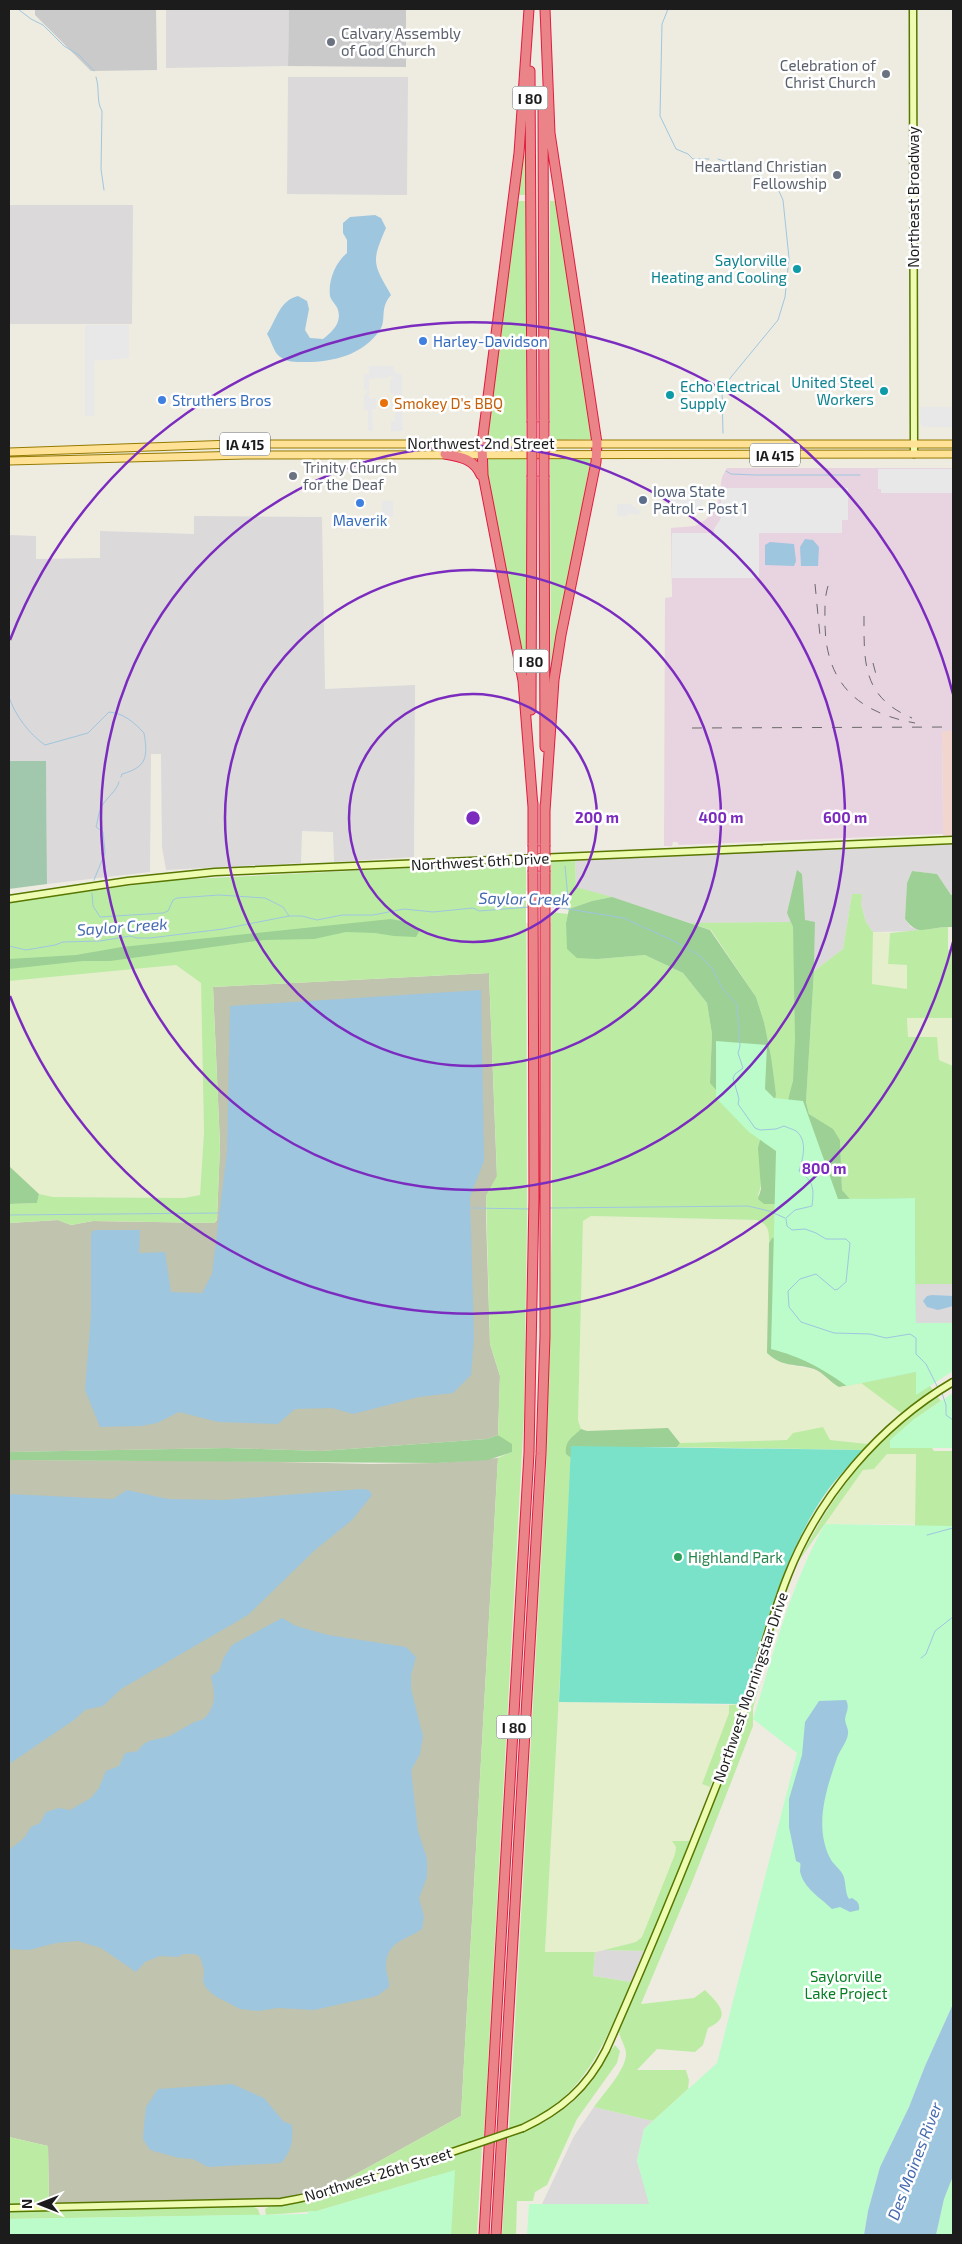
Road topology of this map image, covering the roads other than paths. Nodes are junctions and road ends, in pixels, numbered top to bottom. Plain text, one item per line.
1 (529, 9) edge
2 (545, 9) edge
3 (913, 9) edge
4 (597, 443) junction
5 (482, 444) junction
6 (914, 444) junction
7 (953, 444) edge
8 (9, 452) edge
9 (445, 454) junction
10 (482, 454) junction
11 (597, 454) junction
12 (914, 454) junction
13 (953, 454) edge
14 (9, 461) edge
15 (486, 488) junction
16 (533, 808) junction
17 (545, 811) junction
18 (953, 840) edge
19 (9, 899) edge
20 (951, 1384) edge
21 (612, 2037) joint
22 (9, 2208) edge
23 (484, 2235) edge
24 (496, 2235) edge

1 - 5 highway
1 - 16 highway, I 80, bridge
2 - 4 highway
2 - 17 highway, I 80, bridge
3 - 6 main road, Northeast Broadway
4 - 5 main road, Northwest 2nd Street / IA 415
4 - 6 main road, Northwest 2nd Street / IA 415
4 - 11 highway
5 - 8 main road, Northwest 2nd Street / IA 415
5 - 10 highway
6 - 7 main road, Northwest 2nd Street / IA 415
6 - 12 main road, Northeast Broadway
9 - 10 main road, Northwest 2nd Street / IA 415
9 - 14 main road, Northwest 2nd Street / IA 415
9 - 15 highway
10 - 11 main road, Northwest 2nd Street / IA 415
10 - 15 highway
11 - 12 main road, Northwest 2nd Street / IA 415
11 - 17 highway
12 - 13 main road, Northwest 2nd Street / IA 415
15 - 16 highway
16 - 23 highway, I 80, bridge
17 - 24 highway, I 80, bridge
18 - 19 main road, Northwest 6th Drive
20 - 21 main road, Northwest Morningstar Drive
21 - 22 main road, Northwest 26th Street, bridge

